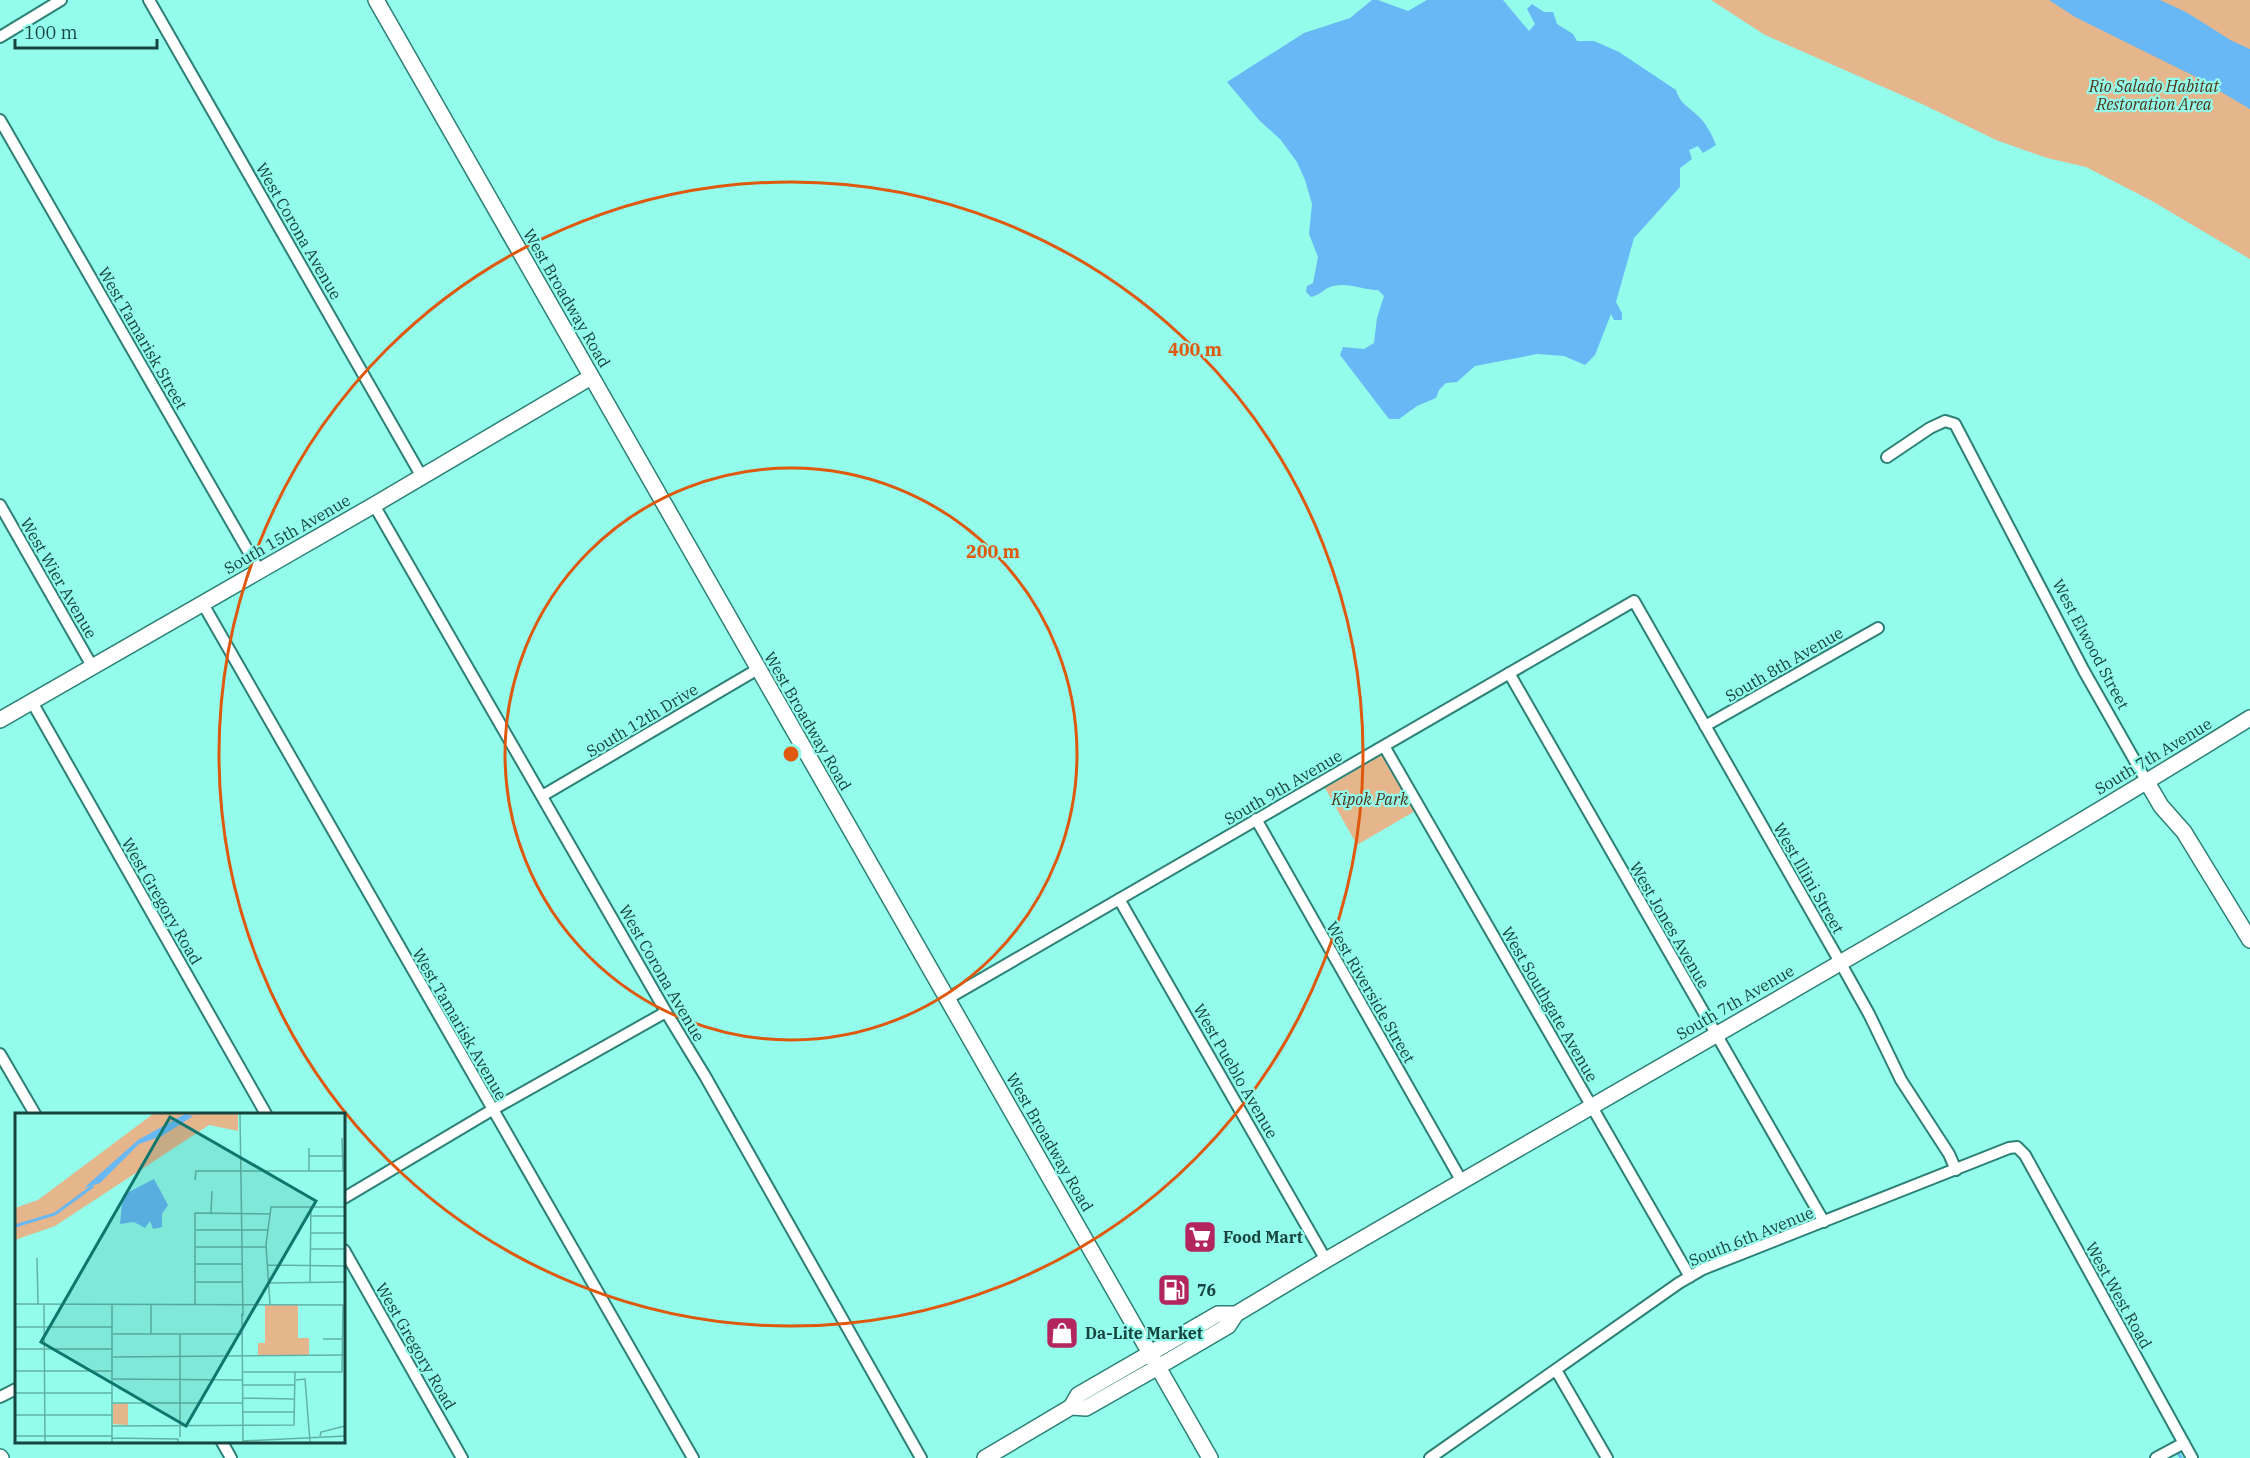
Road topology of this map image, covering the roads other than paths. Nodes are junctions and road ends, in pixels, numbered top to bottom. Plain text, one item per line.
1 (61, 0) edge
2 (149, 0) edge
3 (376, 0) edge
4 (0, 37) edge
5 (0, 120) edge
6 (591, 377) junction
7 (1887, 457) dead end
8 (422, 477) junction
9 (374, 505) junction
10 (0, 506) edge
11 (259, 570) junction
12 (1634, 602) joint
13 (203, 604) junction
14 (1878, 628) dead end
15 (92, 666) junction
16 (758, 669) junction
17 (1509, 673) junction
18 (32, 702) junction
19 (2250, 718) edge
20 (0, 720) edge
21 (1705, 726) junction
22 (1384, 746) junction
23 (2147, 782) junction
24 (542, 796) junction
25 (1256, 819) junction
26 (1119, 899) junction
27 (2250, 940) edge
28 (1840, 962) junction
29 (947, 999) junction
30 (666, 1012) junction
31 (1714, 1034) junction
32 (0, 1054) edge
33 (1591, 1105) junction
34 (492, 1110) junction
35 (34, 1113) edge
36 (265, 1113) edge
37 (2018, 1147) joint
38 (1956, 1170) junction
39 (1461, 1180) junction
40 (345, 1197) edge
41 (1824, 1222) junction
42 (345, 1252) edge
43 (1326, 1260) junction
44 (1690, 1277) junction
45 (1236, 1314) junction
46 (1150, 1353) junction
47 (1158, 1367) junction
48 (1556, 1370) junction
49 (15, 1390) edge
50 (0, 1397) edge
51 (1071, 1407) junction
52 (223, 1443) edge
53 (2184, 1443) junction
54 (1434, 1457) edge
55 (231, 1458) edge
56 (462, 1458) edge
57 (693, 1458) edge
58 (921, 1458) edge
59 (985, 1458) edge
60 (1210, 1458) edge
61 (1607, 1458) edge
62 (2156, 1458) edge
63 (2192, 1458) edge

1 - 4 street
2 - 8 street, West Corona Avenue
3 - 6 main road, West Broadway Road
5 - 11 street, West Tamarisk Street
6 - 8 main road, South 15th Avenue
6 - 16 main road, West Broadway Road
7 - 23 street, West Elwood Street
8 - 9 main road, South 15th Avenue
9 - 11 main road, South 15th Avenue
9 - 24 street, West Corona Avenue
10 - 15 street, West Wier Avenue
11 - 13 main road, South 15th Avenue
12 - 17 street, South 9th Avenue
12 - 21 street, West Illini Street
13 - 15 main road, South 15th Avenue
13 - 34 street, West Tamarisk Avenue
14 - 21 street, South 8th Avenue
15 - 18 main road, South 15th Avenue
16 - 24 street, South 12th Drive
16 - 29 main road, West Broadway Road
17 - 22 street, South 9th Avenue
17 - 31 street, West Jones Avenue
18 - 20 main road, South 15th Avenue
18 - 36 street, West Gregory Road
19 - 23 main road, South 7th Avenue
21 - 28 street, West Illini Street
22 - 25 street, South 9th Avenue
22 - 33 street, West Southgate Avenue
23 - 27 main road, West Elwood Street
23 - 28 main road, South 7th Avenue
24 - 30 street, West Corona Avenue
25 - 26 street, South 9th Avenue
25 - 39 street, West Riverside Street
26 - 29 street, South 9th Avenue
26 - 43 street, West Pueblo Avenue
28 - 31 main road, South 7th Avenue
28 - 38 street, West Illini Street
29 - 46 main road, West Broadway Road
30 - 34 street
30 - 58 street, West Corona Avenue
31 - 33 main road, South 7th Avenue
31 - 41 street, West Jones Avenue
32 - 35 street
33 - 39 main road, South 7th Avenue
33 - 44 street, West Southgate Avenue
34 - 40 street
34 - 57 street, West Tamarisk Avenue
37 - 38 street, South 6th Avenue
37 - 53 street, West West Road
38 - 41 street, South 6th Avenue
39 - 43 main road, South 7th Avenue
41 - 44 street, South 6th Avenue
42 - 56 street, West Gregory Road
43 - 45 main road, South 7th Avenue
44 - 48 street, South 6th Avenue
45 - 46 main road, South 7th Avenue
45 - 47 main road, South 7th Avenue
46 - 47 main road, West Broadway Road
46 - 51 main road, South 7th Avenue
47 - 51 main road, South 7th Avenue
47 - 60 main road, West Broadway Road
48 - 54 street, South 6th Avenue
48 - 61 street
49 - 50 street
51 - 59 main road, South 7th Avenue
52 - 55 street
53 - 62 street
53 - 63 street, West West Road

